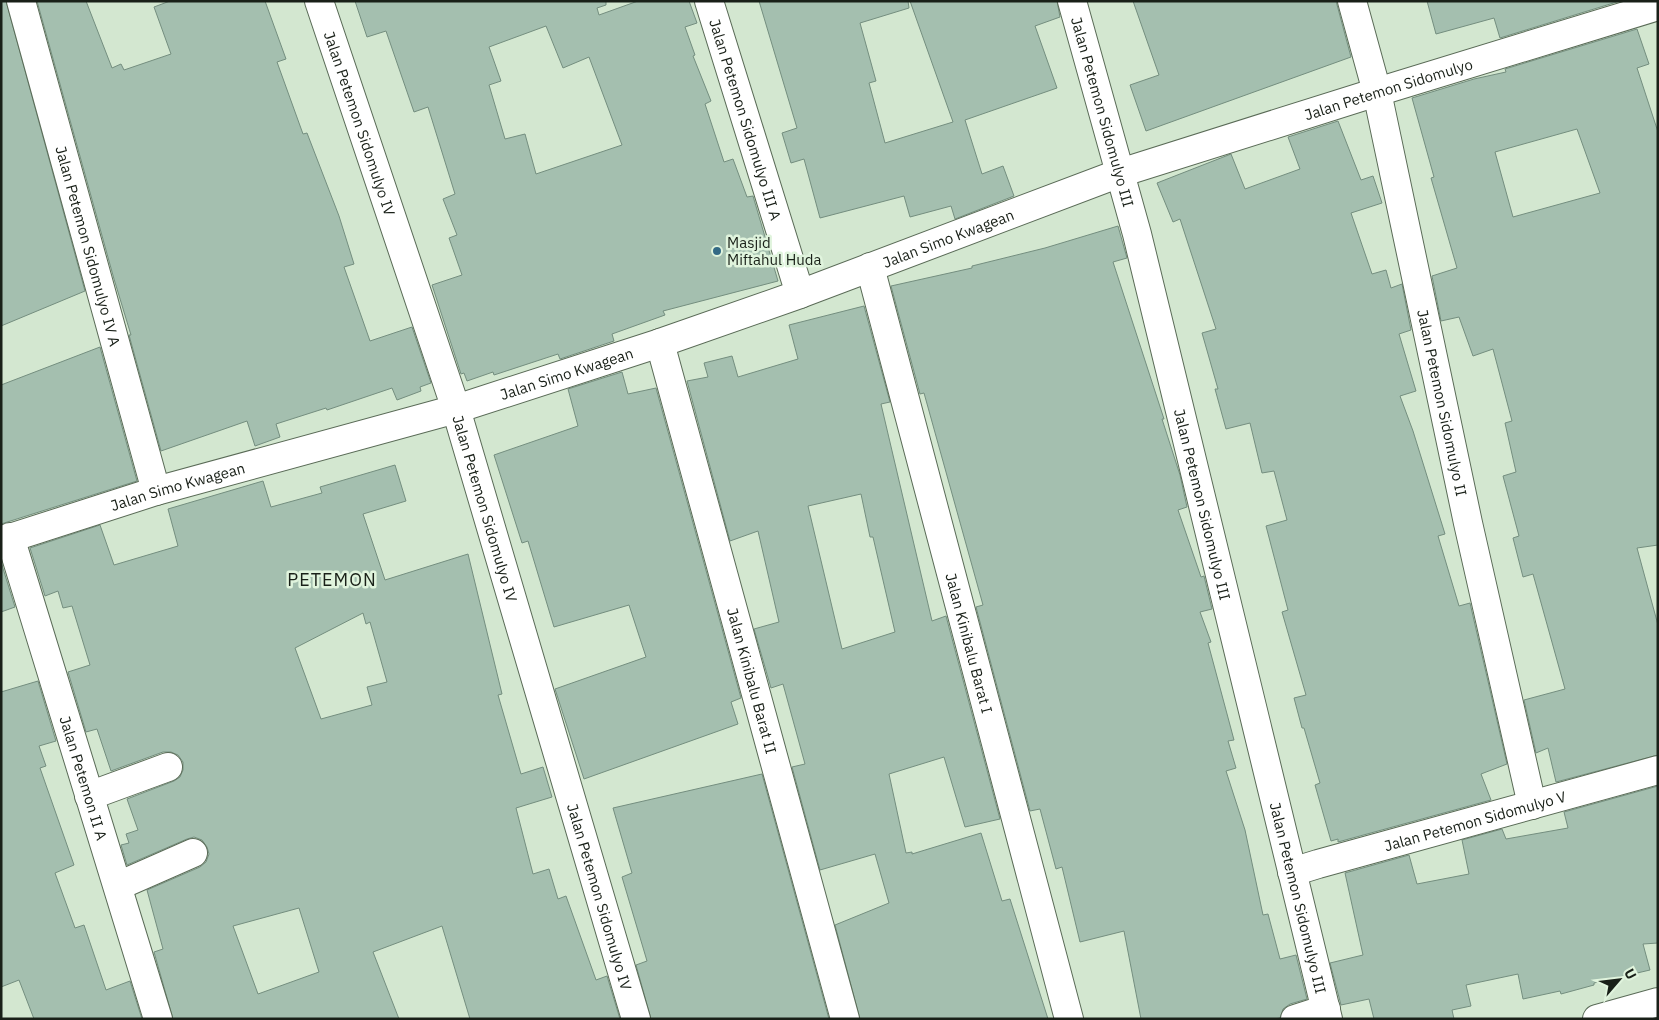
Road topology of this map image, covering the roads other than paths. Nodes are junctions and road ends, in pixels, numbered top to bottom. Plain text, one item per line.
1 (21, 1) edge
2 (319, 1) edge
3 (708, 1) edge
4 (1072, 1) edge
5 (1352, 1) edge
6 (1646, 11) edge
7 (1377, 92) junction
8 (1120, 173) junction
9 (870, 267) junction
10 (800, 294) junction
11 (660, 342) junction
12 (456, 409) junction
13 (156, 491) junction
14 (6, 539) edge
15 (168, 767) dead end
16 (1658, 770) edge
17 (89, 796) junction
18 (1532, 804) junction
19 (193, 853) dead end
20 (1292, 872) junction
21 (118, 886) junction
22 (1658, 1002) edge
23 (1327, 1014) edge
24 (158, 1019) edge
25 (636, 1019) edge
26 (845, 1019) edge
27 (1069, 1019) edge
28 (1295, 1019) edge
29 (1597, 1019) edge

1 - 13 street, Jalan Petemon Sidomulyo IV A
2 - 12 street, Jalan Petemon Sidomulyo IV
3 - 10 street, Jalan Petemon Sidomulyo III A
4 - 8 street, Jalan Petemon Sidomulyo III
5 - 7 street, Jalan Petemon Sidomulyo II
6 - 7 street, Jalan Petemon Sidomulyo
7 - 8 street, Jalan Petemon Sidomulyo
7 - 18 street, Jalan Petemon Sidomulyo II
8 - 9 street, Jalan Simo Kwagean
8 - 20 street, Jalan Petemon Sidomulyo III
9 - 10 street, Jalan Simo Kwagean
9 - 27 street, Jalan Kinibalu Barat I
10 - 11 street, Jalan Simo Kwagean
11 - 12 street, Jalan Simo Kwagean
11 - 26 street, Jalan Kinibalu Barat II
12 - 13 street, Jalan Simo Kwagean
12 - 25 street, Jalan Petemon Sidomulyo IV
13 - 14 street, Jalan Simo Kwagean
14 - 17 street, Jalan Petemon II A
15 - 17 street
16 - 18 street, Jalan Petemon Sidomulyo V
17 - 21 street, Jalan Petemon II A
18 - 20 street, Jalan Petemon Sidomulyo V
19 - 21 street
20 - 23 street, Jalan Petemon Sidomulyo III
21 - 24 street, Jalan Petemon II A
22 - 29 street
23 - 28 street

